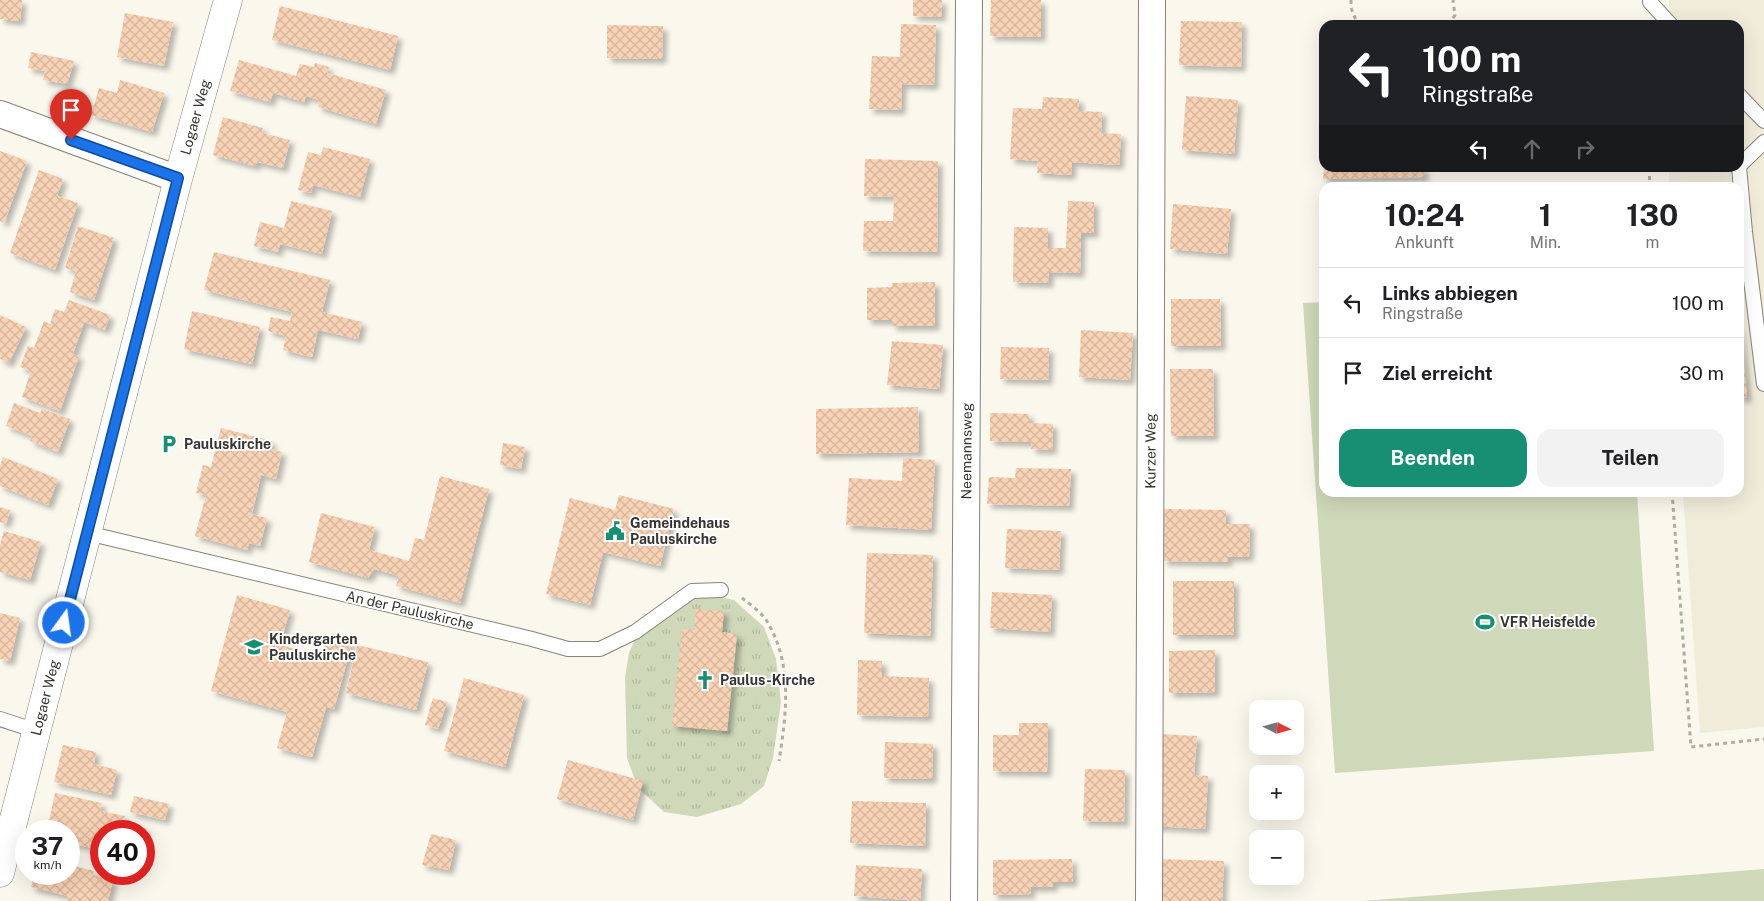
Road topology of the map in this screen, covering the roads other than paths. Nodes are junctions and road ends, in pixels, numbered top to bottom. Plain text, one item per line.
1 (228, 0) edge
2 (969, 0) edge
3 (1152, 0) edge
4 (1650, 0) edge
5 (1667, 20) edge
6 (1744, 100) edge
7 (0, 114) edge
8 (1764, 121) edge
9 (1764, 142) edge
10 (1744, 162) edge
11 (178, 178) junction
12 (1744, 221) edge
13 (1764, 384) edge
14 (87, 533) junction
15 (720, 590) road end
16 (0, 719) edge
17 (36, 731) junction
18 (0, 873) edge
19 (964, 901) edge
20 (1149, 901) edge

1 - 11 street, Logaer Weg
2 - 19 street, Neemannsweg
3 - 20 street, Kurzer Weg
4 - 5 lane
6 - 8 lane
7 - 11 street
9 - 10 lane
11 - 14 street, Logaer Weg
12 - 13 lane
14 - 15 lane, An der Pauluskirche
14 - 17 street, Logaer Weg
16 - 17 lane
17 - 18 street, Logaer Weg

